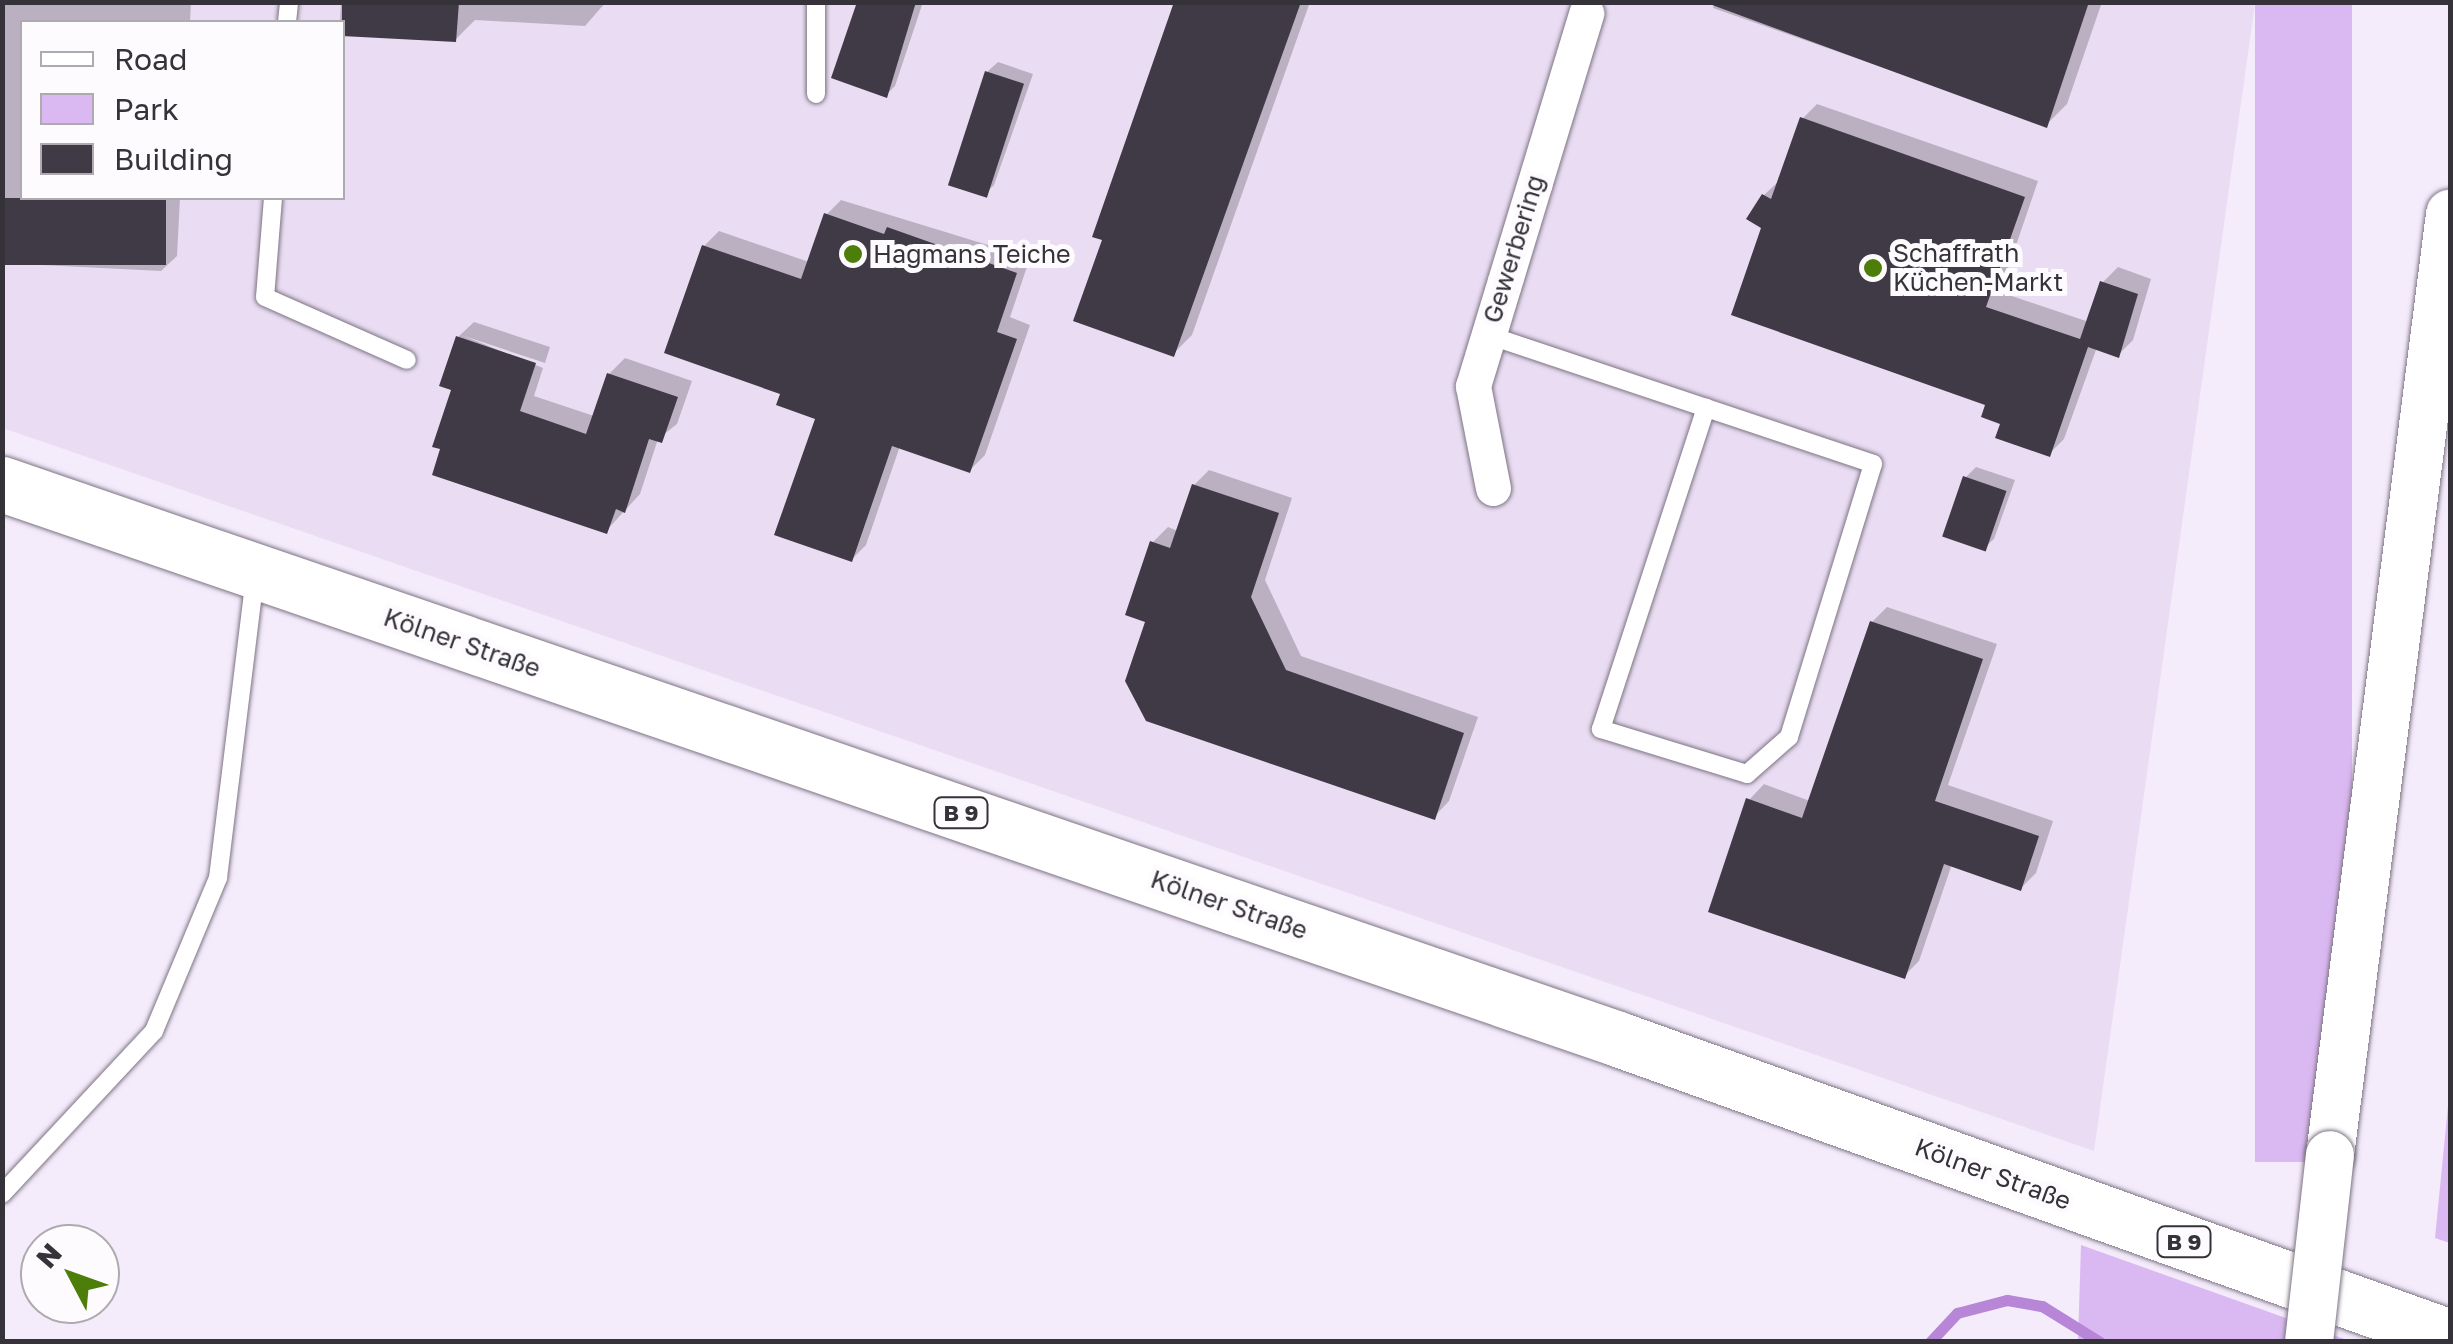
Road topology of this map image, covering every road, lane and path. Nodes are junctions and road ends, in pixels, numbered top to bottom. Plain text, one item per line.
1 (816, 2) edge
2 (1578, 6) edge
3 (816, 94) dead end
4 (273, 200) edge
5 (2450, 214) edge
6 (1488, 336) junction
7 (406, 360) dead end
8 (1706, 408) junction
9 (2, 484) edge
10 (1493, 488) dead end
11 (255, 573) junction
12 (2, 1194) edge
13 (2450, 1337) edge
14 (2309, 1342) edge

1 - 3 lane
2 - 6 street, Gewerbering
4 - 7 lane
5 - 14 main road, bridge
6 - 8 lane
6 - 10 street, Gewerbering
8 - 8 lane
9 - 11 main road, Kölner Straße / B 9
11 - 12 lane
11 - 13 main road, Kölner Straße / B 9

